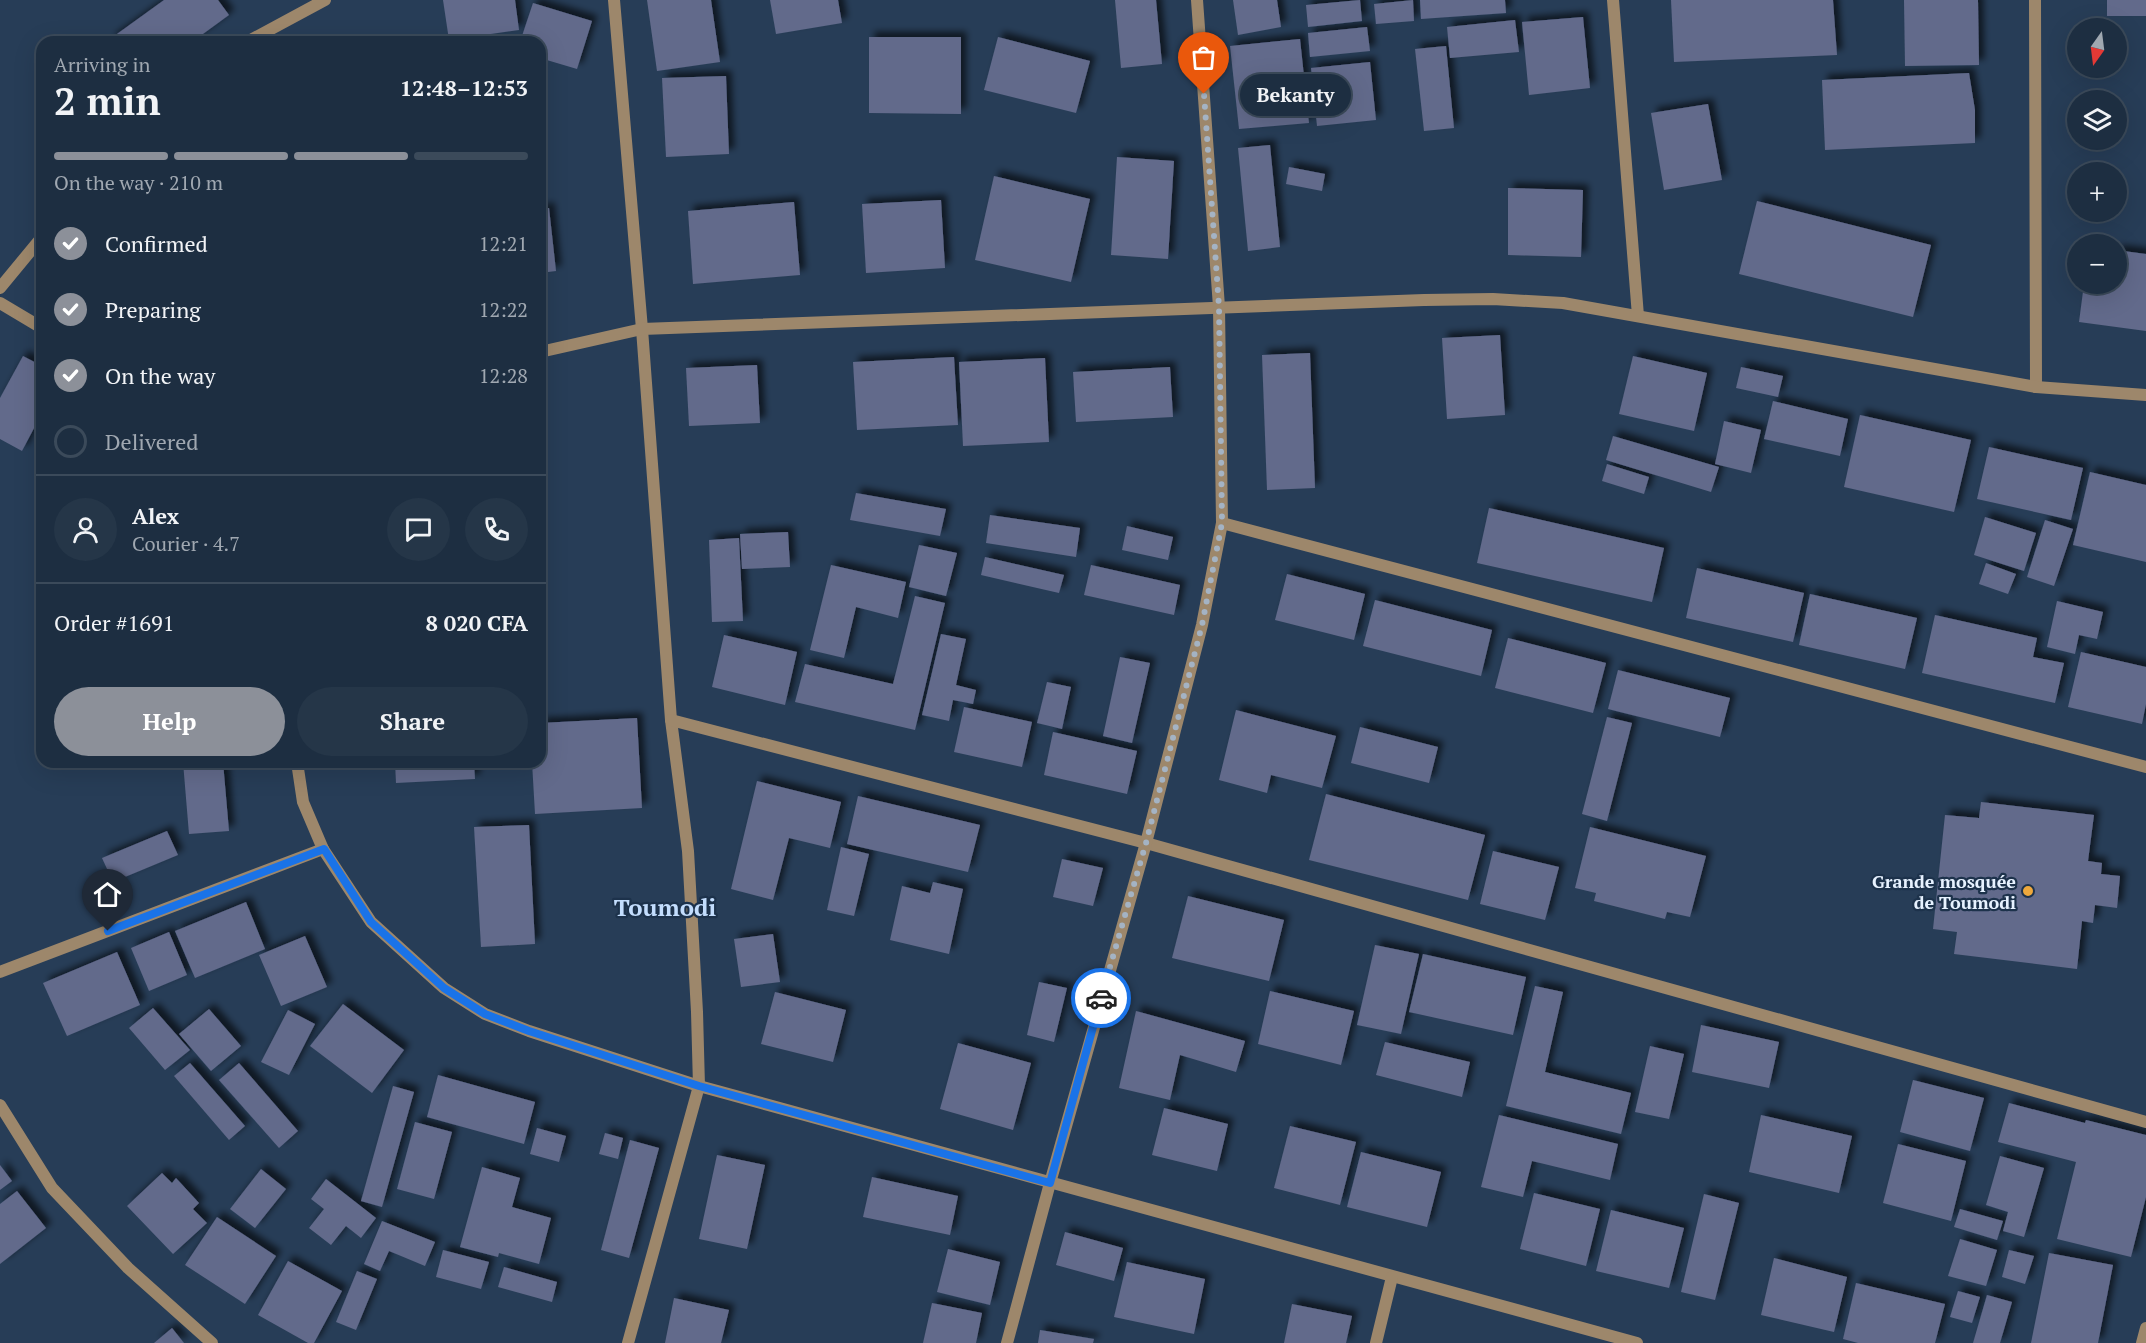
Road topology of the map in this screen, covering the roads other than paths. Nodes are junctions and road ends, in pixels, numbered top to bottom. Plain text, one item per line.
1 (325, 0) edge
2 (614, 0) edge
3 (1197, 0) edge
4 (1612, 0) edge
5 (2035, 0) edge
6 (258, 36) edge
7 (36, 244) edge
8 (0, 288) edge
9 (0, 303) edge
10 (1219, 307) junction
11 (1638, 316) junction
12 (36, 324) edge
13 (642, 329) junction
14 (546, 351) edge
15 (2036, 387) junction
16 (2146, 395) edge
17 (1222, 523) junction
18 (671, 720) junction
19 (2146, 767) edge
20 (298, 768) edge
21 (1146, 843) junction
22 (324, 849) junction
23 (0, 972) edge
24 (699, 1086) junction
25 (0, 1105) edge
26 (2146, 1122) edge
27 (1050, 1183) junction
28 (1392, 1277) junction
29 (2146, 1328) edge
30 (212, 1343) edge
31 (628, 1343) edge
32 (1007, 1343) edge
33 (1376, 1343) edge
34 (1637, 1343) edge
35 (2142, 1343) edge

1 - 6 street
2 - 13 street
3 - 10 street
4 - 11 street
5 - 15 street
7 - 8 street
9 - 12 street
10 - 11 street
10 - 13 street
10 - 17 street
11 - 15 street
13 - 14 street
13 - 18 street
15 - 16 street
17 - 19 street
17 - 21 street
18 - 21 street
18 - 24 street
20 - 22 street
21 - 26 street
21 - 27 street
22 - 23 street
22 - 24 street
24 - 27 street
24 - 31 street
25 - 30 street
27 - 28 street
27 - 32 street
28 - 33 street
28 - 34 street
29 - 35 street

